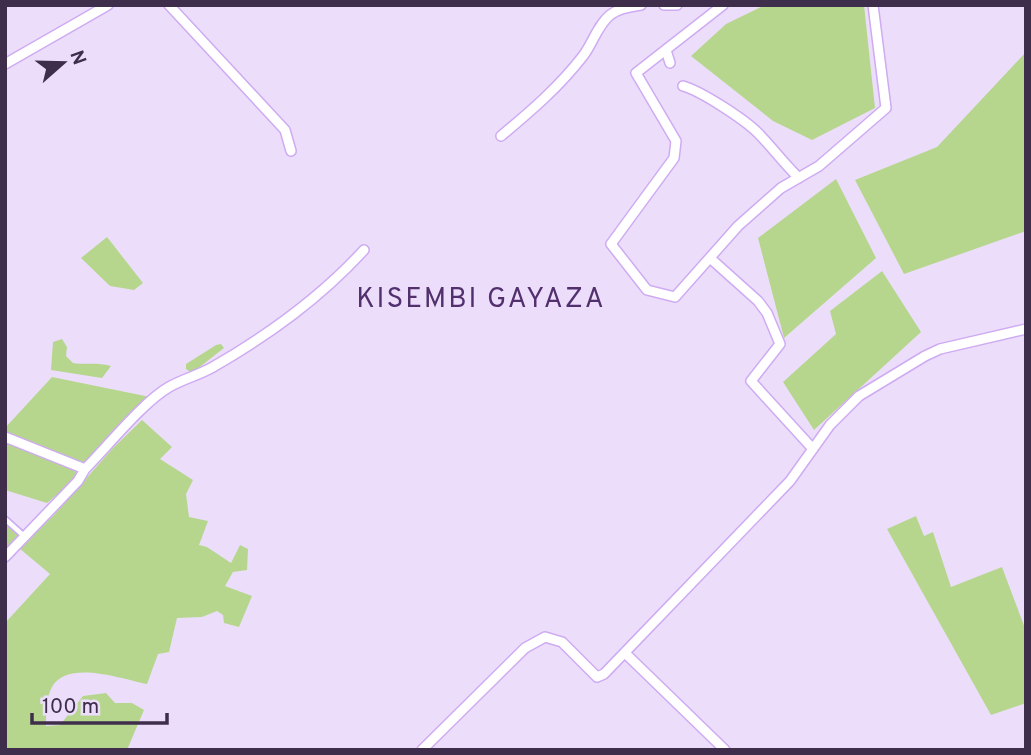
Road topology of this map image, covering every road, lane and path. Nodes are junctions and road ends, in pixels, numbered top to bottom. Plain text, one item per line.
1 (107, 5) edge
2 (169, 5) edge
3 (641, 5) edge
4 (664, 5) edge
5 (677, 5) edge
6 (723, 5) edge
7 (873, 5) edge
8 (666, 50) junction
9 (670, 63) dead end
10 (5, 64) edge
11 (683, 86) dead end
12 (501, 136) dead end
13 (291, 150) dead end
14 (799, 178) junction
15 (364, 250) dead end
16 (710, 258) junction
17 (1026, 329) edge
18 (5, 437) edge
19 (813, 449) junction
20 (85, 469) junction
21 (5, 519) edge
22 (24, 536) junction
23 (5, 557) edge
24 (625, 653) junction
25 (422, 750) edge
26 (726, 750) edge

1 - 10 street
2 - 13 street
3 - 12 street
4 - 5 street
6 - 8 street
7 - 14 street
8 - 9 street
8 - 16 street
11 - 14 street
14 - 16 street
15 - 20 street
16 - 19 street
17 - 19 street
18 - 20 street
19 - 24 street
20 - 22 street
21 - 22 lane
22 - 23 street
24 - 25 street
24 - 26 street

